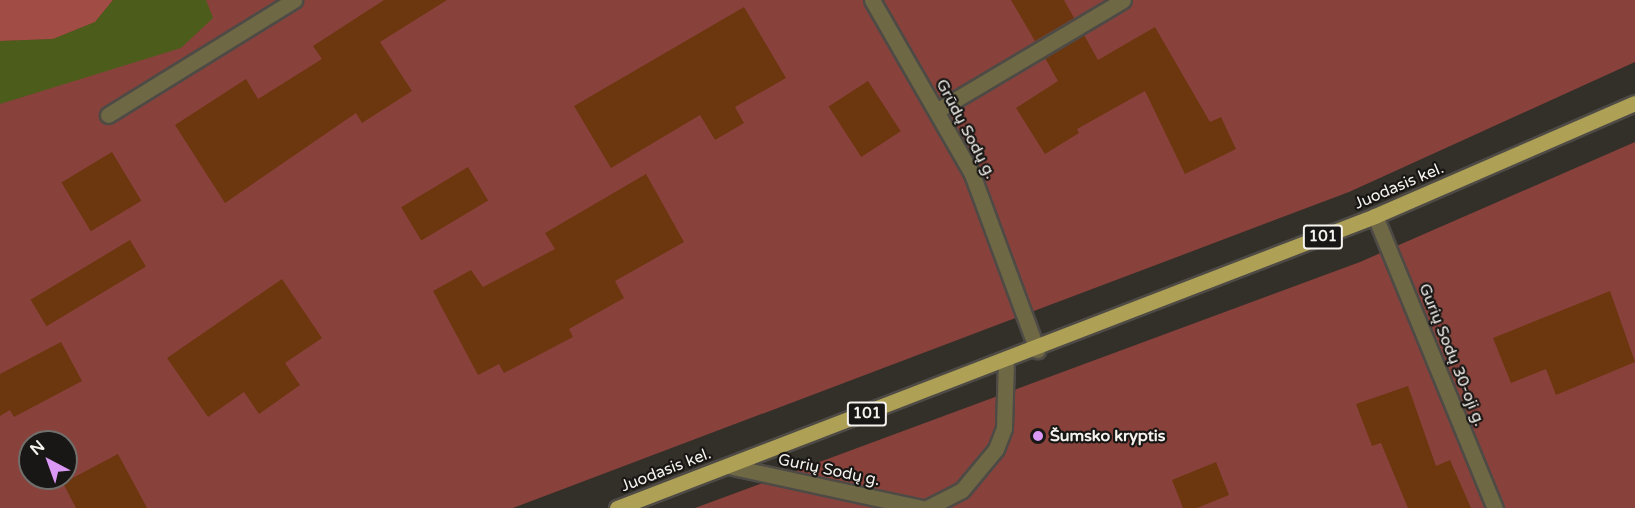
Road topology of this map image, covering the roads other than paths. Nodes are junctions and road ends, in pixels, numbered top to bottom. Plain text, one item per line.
1 (294, 0) edge
2 (872, 0) edge
3 (1123, 0) edge
4 (1635, 103) edge
5 (938, 110) junction
6 (108, 115) dead end
7 (1375, 216) junction
8 (1037, 350) junction
9 (1006, 362) junction
10 (728, 466) junction
11 (617, 508) edge
12 (925, 508) edge
13 (1495, 508) edge

1 - 6 street
2 - 5 street, Grūdų Sodų g.
3 - 5 street
4 - 7 main road, Juodasis kel. / 101
5 - 8 street, Grūdų Sodų g.
7 - 8 main road, Juodasis kel. / 101
7 - 13 street, Gurių Sodų 30-oji g.
8 - 9 main road, Juodasis kel. / 101
9 - 10 main road, 101
9 - 12 street, Gurių Sodų g.
10 - 11 main road, Juodasis kel. / 101
10 - 12 street, Gurių Sodų g.

